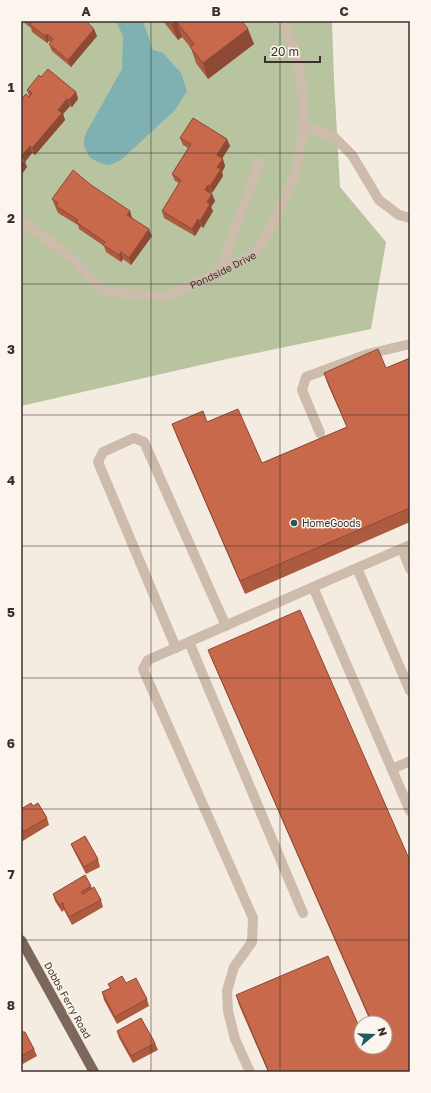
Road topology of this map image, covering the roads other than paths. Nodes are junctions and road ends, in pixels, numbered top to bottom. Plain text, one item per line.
1 (282, 21) edge
2 (302, 126) junction
3 (259, 162) dead end
4 (410, 218) edge
5 (21, 220) edge
6 (220, 272) junction
7 (410, 344) edge
8 (320, 434) dead end
9 (406, 547) edge
10 (357, 568) junction
11 (410, 569) edge
12 (313, 587) junction
13 (226, 626) junction
14 (189, 642) junction
15 (176, 648) junction
16 (410, 691) edge
17 (410, 761) edge
18 (392, 769) junction
19 (410, 809) edge
20 (303, 913) dead end
21 (21, 940) edge
22 (94, 1072) edge
23 (250, 1072) edge

1 - 2 street, Pondside Drive
2 - 4 street
2 - 6 street, Pondside Drive
3 - 6 street
5 - 6 street, Pondside Drive
7 - 8 street
9 - 10 street
9 - 11 street
10 - 12 street
10 - 16 street
12 - 13 street
12 - 18 street
13 - 14 street
13 - 15 street
14 - 15 street
14 - 20 street
15 - 23 street
17 - 18 street
18 - 19 street
21 - 22 main road, Dobbs Ferry Road

